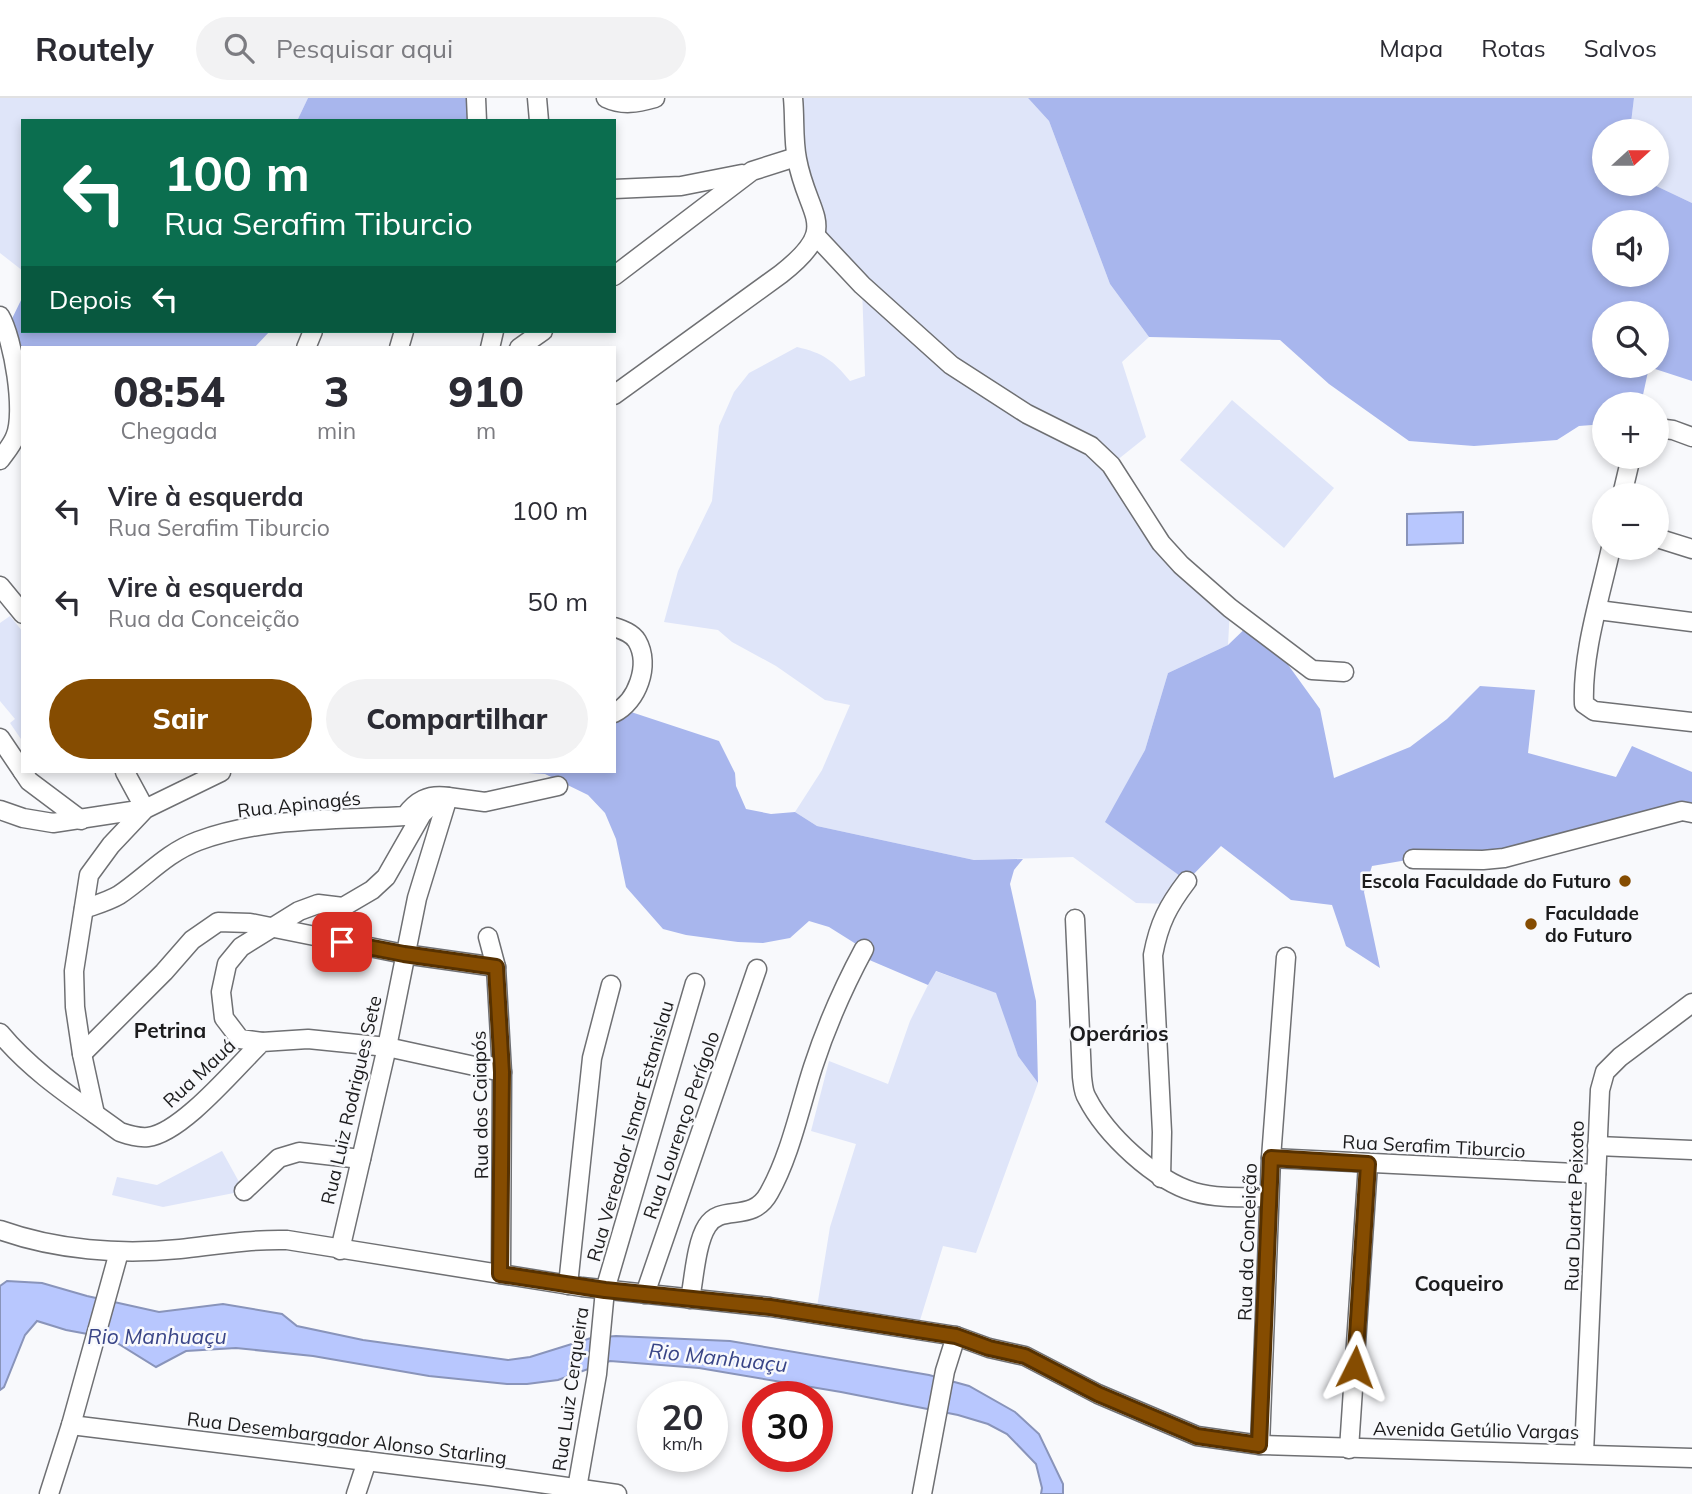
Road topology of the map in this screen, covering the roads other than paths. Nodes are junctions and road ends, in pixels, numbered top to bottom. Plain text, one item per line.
1 (476, 98) edge
2 (537, 98) edge
3 (606, 98) edge
4 (655, 98) edge
5 (793, 98) edge
6 (478, 119) edge
7 (539, 119) edge
8 (796, 157) junction
9 (752, 172) junction
10 (616, 190) edge
11 (817, 236) junction
12 (616, 274) edge
13 (3, 327) edge
14 (539, 333) edge
15 (522, 346) edge
16 (616, 394) edge
17 (1669, 430) edge
18 (1692, 437) edge
19 (0, 460) edge
20 (1669, 542) edge
21 (1692, 549) edge
22 (1608, 560) edge
23 (10, 591) edge
24 (21, 610) edge
25 (1598, 610) junction
26 (1692, 622) edge
27 (616, 628) edge
28 (1344, 672) dead end
29 (616, 712) edge
30 (1692, 722) edge
31 (0, 738) edge
32 (21, 769) edge
33 (24, 773) edge
34 (126, 773) edge
35 (219, 773) edge
36 (558, 786) dead end
37 (448, 797) junction
38 (145, 809) junction
39 (0, 810) edge
40 (1692, 813) edge
41 (81, 820) junction
42 (1413, 859) dead end
43 (1187, 881) dead end
44 (84, 909) junction
45 (1075, 919) dead end
46 (272, 928) junction
47 (488, 937) dead end
48 (864, 949) dead end
49 (404, 954) junction
50 (1286, 957) dead end
51 (496, 967) junction
52 (757, 969) dead end
53 (695, 983) dead end
54 (611, 985) dead end
55 (1692, 1003) edge
56 (0, 1033) edge
57 (262, 1042) junction
58 (387, 1047) junction
59 (82, 1054) junction
60 (502, 1072) junction
61 (95, 1114) junction
62 (1597, 1146) junction
63 (1692, 1150) edge
64 (1271, 1158) junction
65 (361, 1159) junction
66 (1368, 1164) junction
67 (1596, 1174) junction
68 (1161, 1178) junction
69 (244, 1191) dead end
70 (1269, 1197) junction
71 (0, 1230) edge
72 (340, 1250) junction
73 (119, 1252) junction
74 (500, 1274) junction
75 (569, 1285) junction
76 (605, 1290) junction
77 (645, 1294) junction
78 (690, 1299) junction
79 (956, 1336) junction
80 (71, 1425) junction
81 (1259, 1445) junction
82 (1349, 1449) junction
83 (1584, 1453) junction
84 (1692, 1458) edge
85 (367, 1461) junction
86 (577, 1492) edge
87 (49, 1494) edge
88 (356, 1494) edge
89 (617, 1494) edge
90 (922, 1494) edge

1 - 6 street
2 - 7 street
3 - 4 street
5 - 8 street
8 - 9 street
8 - 11 street
9 - 10 street
9 - 12 street
11 - 16 street
11 - 28 street
13 - 19 street
14 - 15 street
17 - 18 street
20 - 21 street
22 - 25 street
23 - 24 street
25 - 26 street
25 - 30 street
27 - 29 street
31 - 32 street
33 - 41 street
34 - 38 street
35 - 38 street
36 - 37 street
37 - 44 street, Rua Apinagés
37 - 46 street
37 - 49 street, Rua Luiz Rodrigues Sete
38 - 41 street
38 - 44 street
39 - 41 street
40 - 42 street
43 - 68 street
44 - 59 street
45 - 68 street
46 - 49 street
46 - 57 street
46 - 59 street
47 - 51 street, Rua dos Caiapós
48 - 78 street
49 - 51 street
49 - 58 street, Rua Luiz Rodrigues Sete
50 - 64 street, Rua da Conceição
51 - 60 street, Rua dos Caiapós
52 - 77 street, Rua Lourenço Perígolo
53 - 76 street, Rua Vereador Ismar Estanislau
54 - 75 street
55 - 62 street, Rua Duarte Peixoto
56 - 61 street, Rua Mauá
57 - 58 street, Rua Mauá
57 - 61 street, Rua Mauá
58 - 60 street, Rua Mauá
58 - 65 street, Rua Luiz Rodrigues Sete
59 - 61 street
60 - 74 street, Rua dos Caiapós
62 - 63 street
62 - 67 street, Rua Duarte Peixoto
64 - 66 street, Rua Serafim Tiburcio
64 - 70 street, Rua da Conceição
65 - 69 street
65 - 72 street, Rua Luiz Rodrigues Sete
66 - 67 street, Rua Serafim Tiburcio
66 - 82 street
67 - 83 street, Rua Duarte Peixoto
68 - 70 street
70 - 81 street, Rua da Conceição
71 - 73 street, Avenida Getúlio Vargas
72 - 73 street, Avenida Getúlio Vargas
72 - 74 street, Avenida Getúlio Vargas
73 - 80 street
74 - 75 street, Avenida Getúlio Vargas
75 - 76 street, Avenida Getúlio Vargas
76 - 77 street, Avenida Getúlio Vargas
76 - 86 street, Rua Luiz Cerqueira
77 - 78 street, Avenida Getúlio Vargas
78 - 79 street, Avenida Getúlio Vargas
79 - 81 street, Avenida Getúlio Vargas
79 - 90 street
80 - 85 street, Rua Desembargador Alonso Starling
80 - 87 street
81 - 82 street, Avenida Getúlio Vargas
82 - 83 street, Avenida Getúlio Vargas
83 - 84 street, Avenida Getúlio Vargas
85 - 86 street, Rua Desembargador Alonso Starling
85 - 88 street
86 - 89 street, Rua Desembargador Alonso Starling

